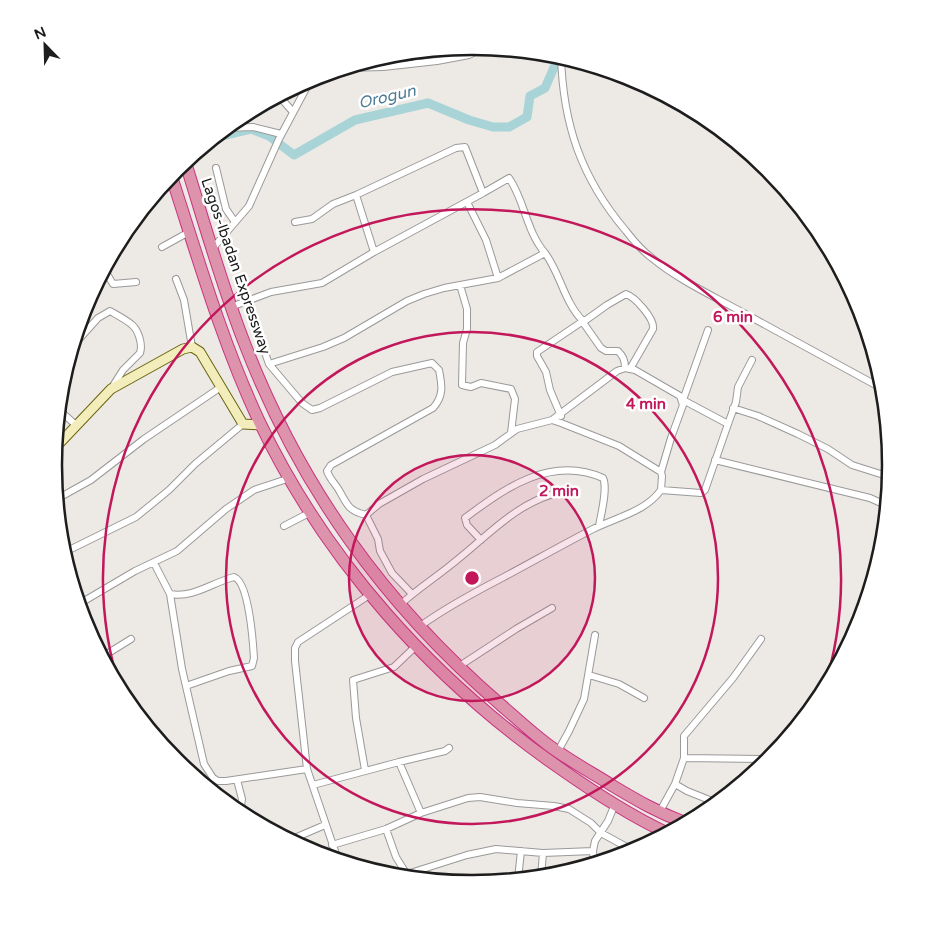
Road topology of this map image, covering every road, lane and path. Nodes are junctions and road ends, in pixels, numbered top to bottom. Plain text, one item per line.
1 (468, 55) edge
2 (416, 59) edge
3 (416, 63) junction
4 (381, 65) edge
5 (561, 65) edge
6 (305, 91) edge
7 (283, 101) edge
8 (293, 112) junction
9 (239, 128) edge
10 (280, 136) junction
11 (216, 168) dead end
12 (188, 170) edge
13 (174, 184) edge
14 (484, 193) junction
15 (356, 195) junction
16 (467, 202) junction
17 (235, 222) junction
18 (295, 222) dead end
19 (190, 232) junction
20 (162, 247) dead end
21 (213, 248) junction
22 (374, 252) junction
23 (545, 253) junction
24 (108, 276) edge
25 (498, 278) junction
26 (176, 279) dead end
27 (136, 282) dead end
28 (460, 285) junction
29 (247, 302) junction
30 (231, 308) junction
31 (583, 321) junction
32 (708, 330) dead end
33 (83, 335) edge
34 (192, 347) junction
35 (752, 360) dead end
36 (270, 364) junction
37 (627, 368) junction
38 (874, 384) edge
39 (221, 387) junction
40 (111, 389) junction
41 (683, 400) junction
42 (254, 408) junction
43 (734, 408) junction
44 (561, 413) junction
45 (65, 416) edge
46 (240, 420) junction
47 (552, 420) junction
48 (561, 423) junction
49 (728, 424) junction
50 (261, 425) junction
51 (76, 426) junction
52 (511, 433) junction
53 (63, 440) edge
54 (715, 460) junction
55 (661, 472) junction
56 (882, 474) edge
57 (290, 478) junction
58 (662, 490) junction
59 (560, 492) dead end
60 (63, 494) edge
61 (880, 502) edge
62 (311, 512) junction
63 (366, 514) junction
64 (284, 526) dead end
65 (599, 526) junction
66 (481, 540) junction
67 (71, 549) edge
68 (154, 562) junction
69 (170, 594) junction
70 (371, 594) junction
71 (412, 594) junction
72 (85, 600) edge
73 (400, 605) junction
74 (552, 608) dead end
75 (419, 627) junction
76 (595, 635) dead end
77 (761, 639) dead end
78 (131, 640) dead end
79 (416, 646) junction
80 (108, 653) edge
81 (458, 667) junction
82 (589, 675) junction
83 (186, 686) junction
84 (644, 698) dead end
85 (449, 748) dead end
86 (558, 751) junction
87 (684, 758) junction
88 (759, 758) edge
89 (399, 762) junction
90 (307, 769) junction
91 (365, 770) junction
92 (236, 780) junction
93 (675, 784) junction
94 (313, 785) junction
95 (709, 800) edge
96 (241, 804) edge
97 (615, 804) junction
98 (421, 813) junction
99 (659, 813) junction
100 (677, 820) edge
101 (325, 825) junction
102 (386, 829) junction
103 (660, 829) edge
104 (601, 832) junction
105 (298, 836) edge
106 (332, 845) junction
107 (625, 846) edge
108 (334, 851) edge
109 (521, 851) junction
110 (593, 851) junction
111 (542, 853) junction
112 (593, 856) edge
113 (404, 869) edge
114 (541, 869) edge
115 (422, 871) edge
116 (519, 872) edge

1 - 3 street
2 - 3 street
3 - 4 street
5 - 38 street
6 - 8 street
7 - 8 street
8 - 10 street
9 - 10 street
10 - 17 street
11 - 17 street
12 - 21 highway, Lagos-Ibadan Expressway
13 - 19 highway
14 - 15 street
14 - 16 street
14 - 23 street
15 - 18 street
15 - 22 street
16 - 22 street
16 - 25 street
17 - 21 street
19 - 20 street
19 - 42 highway
21 - 30 highway, Lagos-Ibadan Expressway
22 - 29 street
23 - 25 street
23 - 31 street
24 - 27 street
25 - 28 street
26 - 34 street
28 - 36 street
28 - 52 street
29 - 30 street
29 - 36 street
30 - 73 highway, Lagos-Ibadan Expressway
31 - 37 street
31 - 37 street
31 - 44 street
32 - 41 street
33 - 40 street
34 - 39 street
34 - 40 street
35 - 43 street
36 - 63 street
37 - 41 street
37 - 44 street
39 - 46 street
39 - 60 street
40 - 51 street
41 - 49 street
41 - 55 street
42 - 46 street
42 - 50 highway
43 - 49 street
43 - 56 street
44 - 47 street
44 - 48 street
45 - 51 street
46 - 50 street
46 - 67 street
47 - 48 street
47 - 52 street
48 - 55 street
49 - 54 street
50 - 57 highway
51 - 53 street
52 - 63 street
54 - 58 street
54 - 61 street
55 - 58 street
57 - 62 highway
57 - 68 street
58 - 65 street
59 - 66 street
62 - 64 street
62 - 70 highway
63 - 71 street
65 - 66 street
65 - 75 street
66 - 71 street
68 - 69 street
68 - 72 street
69 - 83 street
69 - 83 street
70 - 79 highway
70 - 90 street
71 - 73 street
73 - 75 highway, Lagos-Ibadan Expressway
74 - 81 street
75 - 81 highway, Lagos-Ibadan Expressway
76 - 82 street
77 - 87 street
78 - 80 street
79 - 91 street
79 - 97 highway
81 - 86 highway, Lagos-Ibadan Expressway
82 - 84 street
82 - 86 street
83 - 92 street
85 - 89 street
86 - 99 highway, Lagos-Ibadan Expressway
87 - 88 street
87 - 93 street
89 - 91 street
89 - 98 street
90 - 92 street
90 - 94 street
91 - 94 street
92 - 96 street
93 - 95 street
93 - 99 street
94 - 101 street
97 - 103 highway
97 - 104 street
98 - 102 street
98 - 104 street
99 - 100 highway, Lagos-Ibadan Expressway
101 - 105 street
101 - 106 street
102 - 106 street
102 - 113 street
104 - 107 street
104 - 110 street
106 - 108 street
109 - 111 street
109 - 115 street
109 - 116 street
110 - 111 street
110 - 112 street
111 - 114 street

